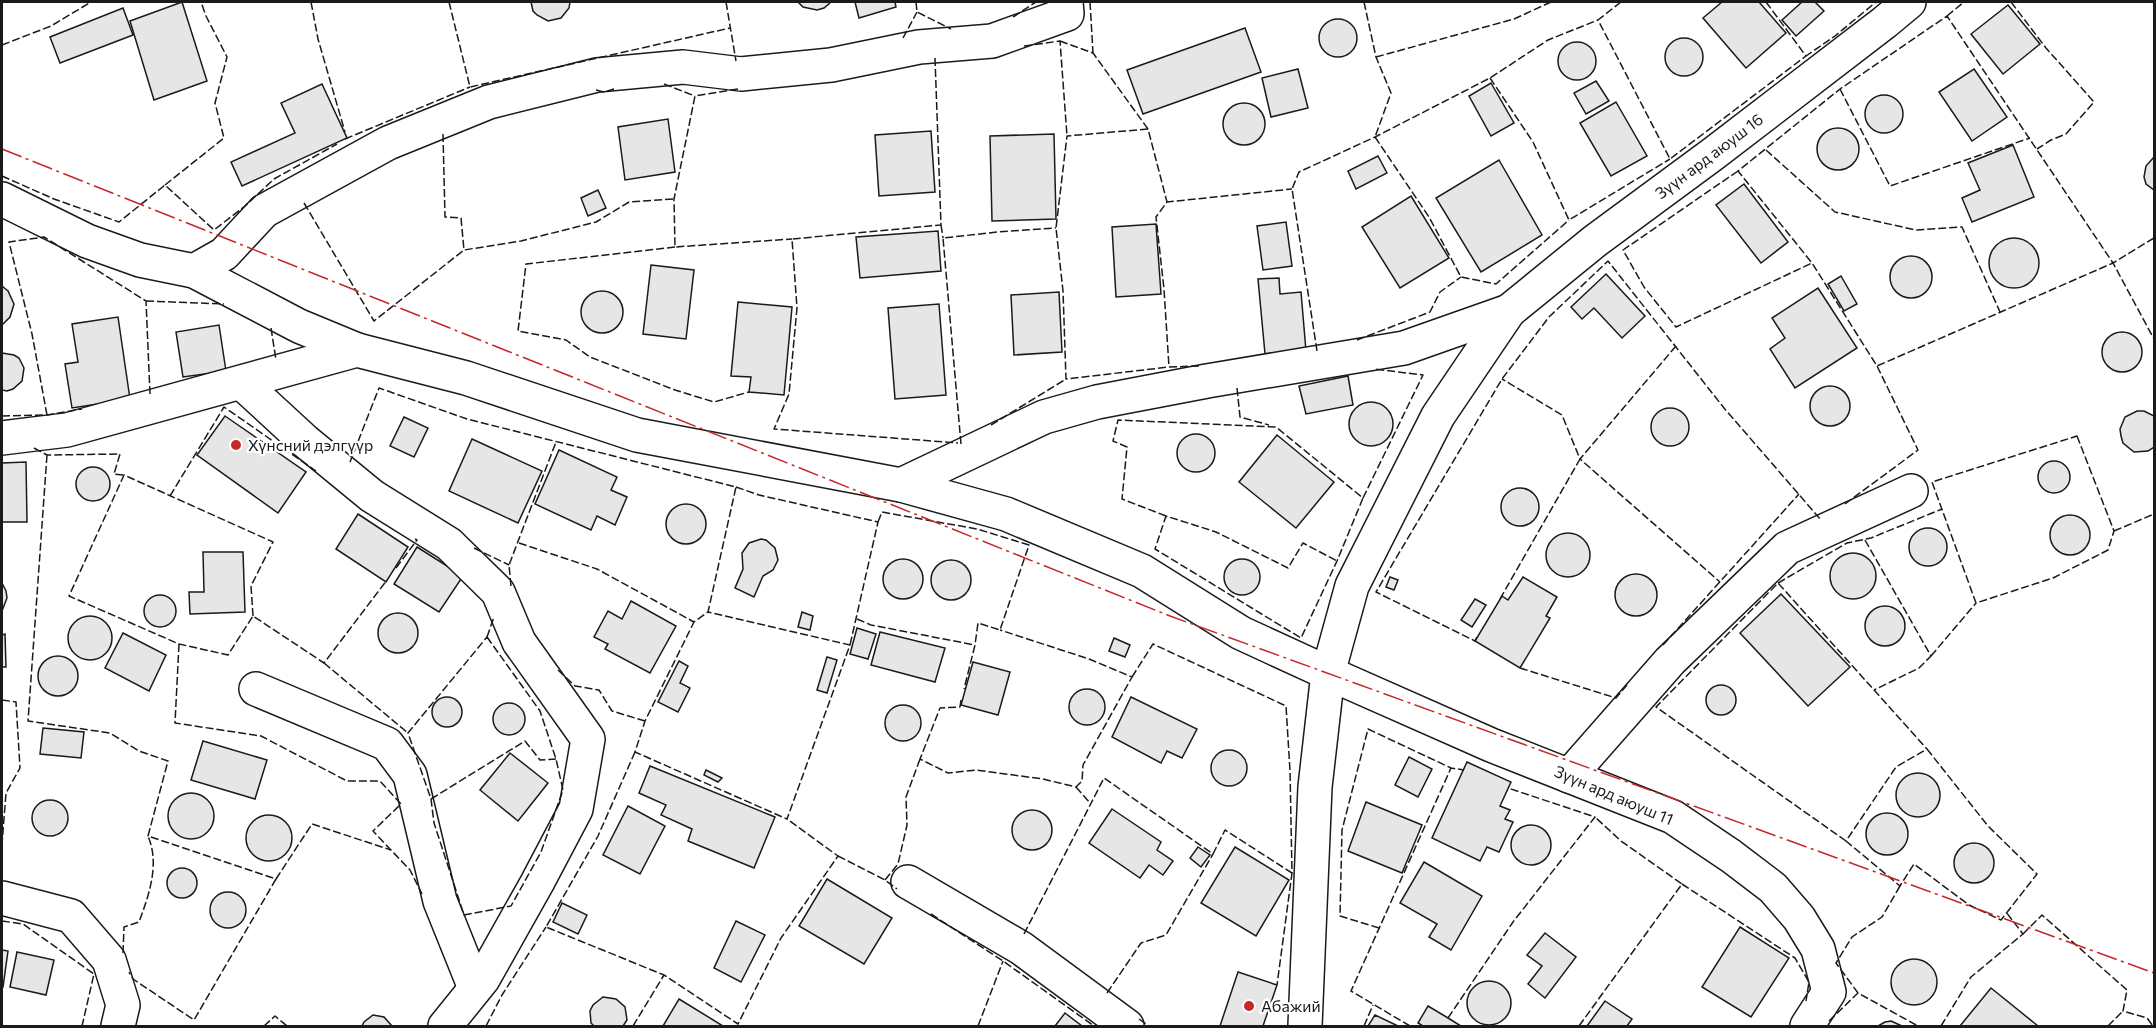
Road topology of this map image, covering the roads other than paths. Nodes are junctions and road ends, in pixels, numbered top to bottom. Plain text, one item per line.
1 (1066, 2) edge
2 (1909, 2) edge
3 (2, 199) edge
4 (194, 271) junction
5 (1509, 311) junction
6 (357, 350) junction
7 (242, 383) junction
8 (2, 438) edge
9 (901, 485) junction
10 (1911, 491) dead end
11 (1328, 674) junction
12 (256, 689) dead end
13 (1569, 776) junction
14 (909, 882) dead end
15 (2, 898) edge
16 (475, 988) junction
17 (118, 1026) edge
18 (445, 1026) edge
19 (1127, 1026) edge
20 (1305, 1026) edge
21 (1807, 1026) edge

1 - 4 street
2 - 5 street, Зүүн ард аюуш 16
3 - 4 street, Зүүн ард аюуш 11
4 - 6 street, Зүүн ард аюуш 11
5 - 9 street
5 - 11 street
6 - 7 street
6 - 9 street, Зүүн ард аюуш 11
7 - 8 street
7 - 16 street
9 - 11 street, Зүүн ард аюуш 11
10 - 13 street
11 - 13 street, Зүүн ард аюуш 11
11 - 20 street
12 - 16 street
13 - 21 street, Зүүн ард аюуш 11
14 - 19 street
15 - 17 street
16 - 18 street

